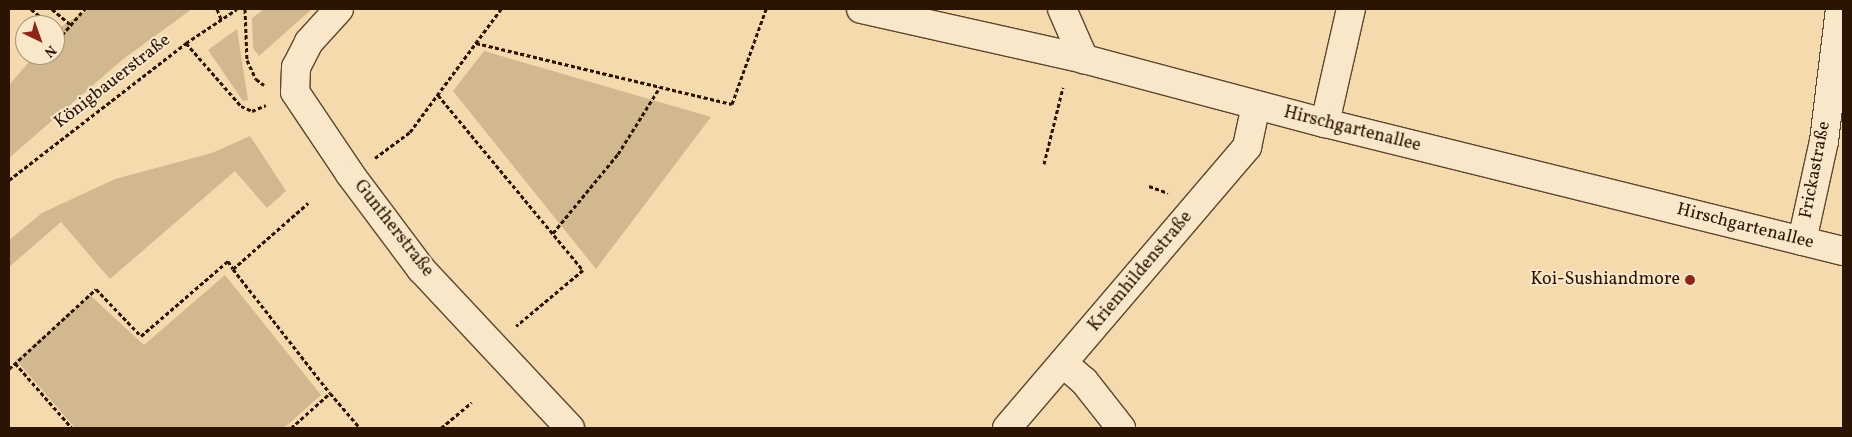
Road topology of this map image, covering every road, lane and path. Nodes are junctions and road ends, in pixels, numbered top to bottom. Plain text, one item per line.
1 (52, 9) edge
2 (85, 9) edge
3 (217, 9) edge
4 (237, 9) edge
5 (245, 9) edge
6 (339, 9) edge
7 (502, 9) edge
8 (766, 9) edge
9 (862, 9) edge
10 (1062, 9) edge
11 (1351, 9) edge
12 (1840, 9) edge
13 (221, 19) junction
14 (70, 25) junction
15 (65, 31) edge
16 (186, 43) junction
17 (476, 43) junction
18 (1084, 59) junction
19 (1064, 81) dead end
20 (660, 86) junction
21 (295, 92) junction
22 (438, 95) junction
23 (1256, 105) junction
24 (252, 111) dead end
25 (1325, 123) junction
26 (374, 159) dead end
27 (1044, 164) dead end
28 (9, 180) edge
29 (308, 203) dead end
30 (553, 233) junction
31 (1802, 241) junction
32 (1843, 250) edge
33 (234, 269) junction
34 (493, 346) junction
35 (15, 364) junction
36 (1063, 364) junction
37 (9, 369) edge
38 (330, 393) junction
39 (472, 402) dead end
40 (72, 428) edge
41 (291, 428) edge
42 (360, 428) edge
43 (441, 428) edge
44 (570, 428) edge
45 (1007, 428) edge
46 (1121, 428) edge

1 - 14 path
2 - 14 path
3 - 13 path
4 - 13 path, Königbauerstraße
5 - 21 path
6 - 21 street
7 - 17 path
8 - 20 path
9 - 18 street, Hirschgartenallee
10 - 18 street
11 - 25 street
12 - 31 street, Frickastraße
13 - 16 path, Königbauerstraße
14 - 15 path
16 - 24 path
16 - 28 path, Königbauerstraße
17 - 20 path
17 - 22 path
18 - 23 street, Hirschgartenallee
19 - 27 path
20 - 30 path
21 - 34 street, Guntherstraße
22 - 26 path
22 - 30 path
23 - 25 street, Hirschgartenallee
23 - 36 street, Kriemhildenstraße
25 - 31 street, Hirschgartenallee
29 - 33 path
30 - 34 path
31 - 32 street, Hirschgartenallee
33 - 35 path
33 - 38 path
34 - 44 street, Guntherstraße
35 - 37 path
35 - 40 path
36 - 45 street, Kriemhildenstraße
36 - 46 street
38 - 41 path
38 - 42 path
39 - 43 path

